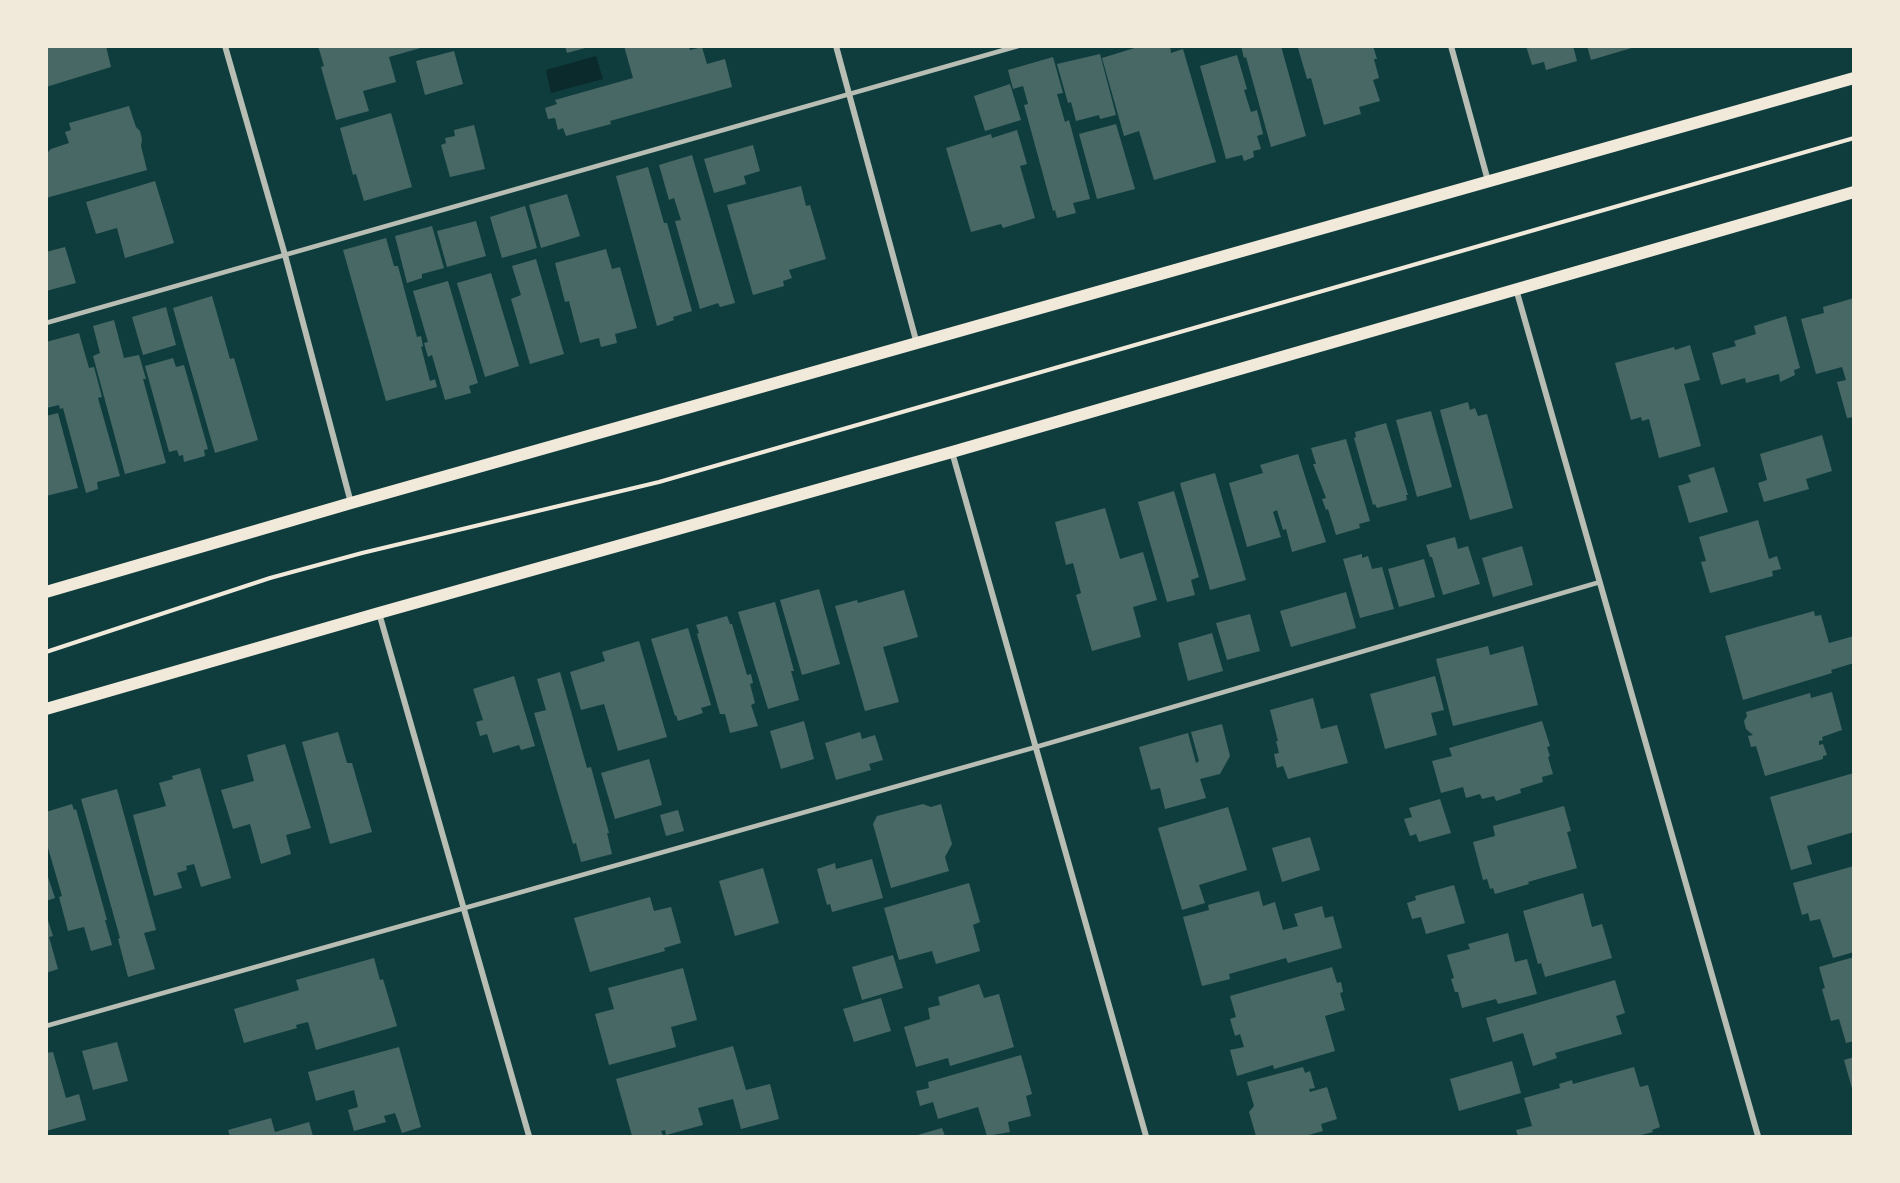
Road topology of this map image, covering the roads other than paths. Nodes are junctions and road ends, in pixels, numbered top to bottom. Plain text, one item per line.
1 (225, 46) edge
2 (836, 46) edge
3 (1018, 46) edge
4 (1451, 46) edge
5 (1854, 78) edge
6 (850, 94) junction
7 (1488, 181) junction
8 (1854, 192) edge
9 (285, 255) junction
10 (1516, 288) junction
11 (46, 323) edge
12 (917, 344) junction
13 (952, 452) junction
14 (351, 503) junction
15 (1600, 582) junction
16 (46, 592) edge
17 (379, 613) junction
18 (46, 709) edge
19 (1036, 747) junction
20 (464, 908) junction
21 (46, 1026) edge
22 (529, 1137) edge
23 (1146, 1137) edge
24 (1758, 1137) edge

1 - 9 street
2 - 6 street
3 - 6 lane
4 - 7 street
5 - 7 main road
6 - 9 lane
6 - 12 street
7 - 12 main road
8 - 10 main road
9 - 11 lane
9 - 14 street
10 - 13 main road
10 - 15 street
12 - 14 main road
13 - 17 main road
13 - 19 street
14 - 16 main road
15 - 19 lane
15 - 24 street
17 - 18 main road
17 - 20 street
19 - 20 lane
19 - 23 street
20 - 21 lane
20 - 22 street

